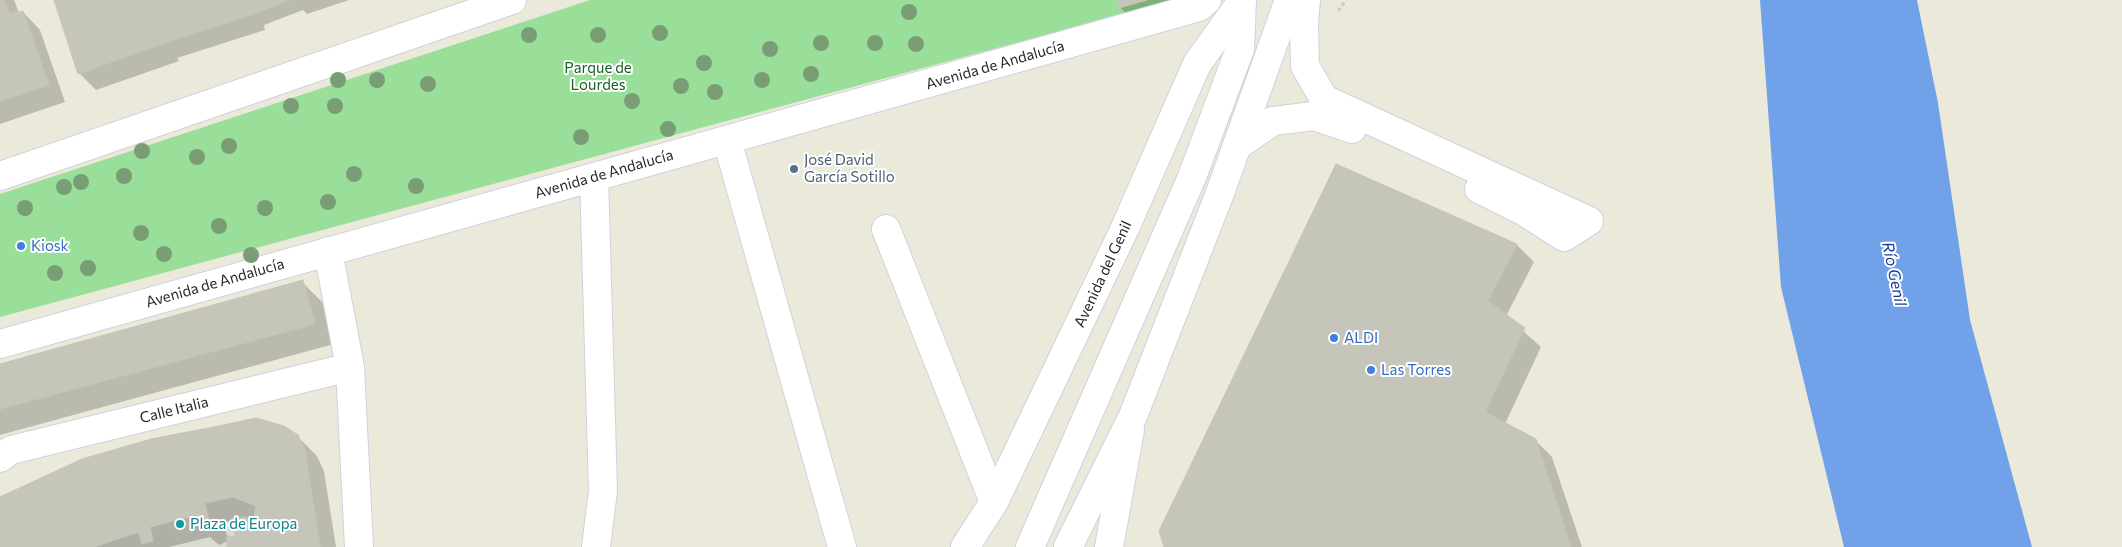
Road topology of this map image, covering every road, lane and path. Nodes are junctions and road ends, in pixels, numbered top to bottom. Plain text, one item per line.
1 (512, 0) edge
2 (1207, 0) edge
3 (1289, 0) edge
4 (1306, 0) edge
5 (1346, 0) edge
6 (1242, 1) edge
7 (1336, 14) dead end
8 (727, 140) junction
9 (1237, 146) junction
10 (0, 176) edge
11 (594, 176) junction
12 (886, 229) dead end
13 (328, 251) junction
14 (0, 344) edge
15 (350, 366) junction
16 (1132, 416) junction
17 (0, 458) edge
18 (994, 502) junction
19 (1047, 508) junction
20 (359, 547) edge
21 (596, 547) edge
22 (842, 547) edge
23 (965, 547) edge
24 (1030, 547) edge
25 (1042, 547) edge
26 (1068, 547) edge
27 (1109, 547) edge

1 - 10 street
2 - 8 street, Avenida de Andalucía
3 - 9 street
4 - 9 street
5 - 7 path
6 - 18 street, Avenida del Genil
6 - 19 street, Avenida del Genil
8 - 11 street, Avenida de Andalucía
8 - 22 street
9 - 16 street
11 - 13 street, Avenida de Andalucía
11 - 21 street
12 - 18 street
13 - 14 street, Avenida de Andalucía
13 - 15 street
15 - 17 street, Calle Italia
15 - 20 street
16 - 26 street
16 - 27 street
18 - 23 street, Avenida del Genil
19 - 24 street, Avenida del Genil
19 - 25 street

